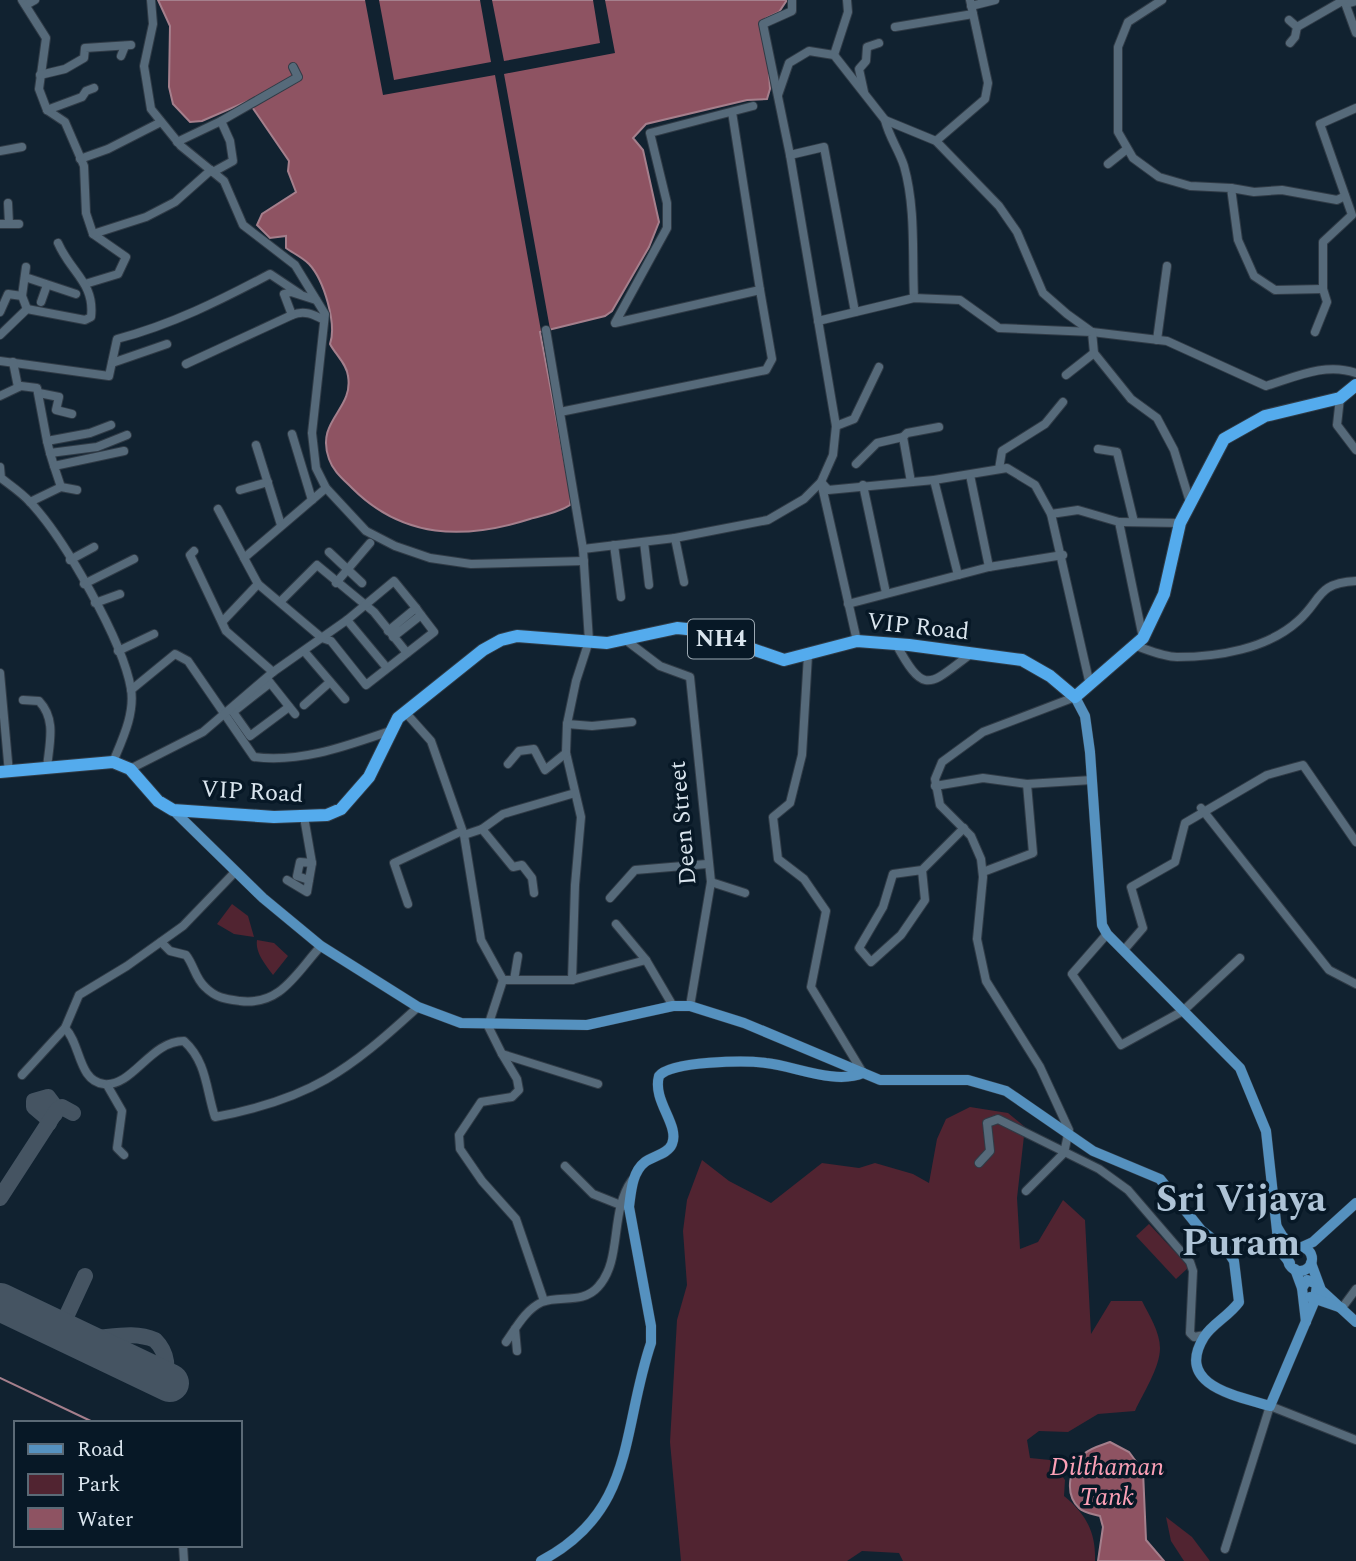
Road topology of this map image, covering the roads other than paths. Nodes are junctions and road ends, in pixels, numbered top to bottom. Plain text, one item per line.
1 (35, 0) edge
2 (151, 0) edge
3 (792, 0) edge
4 (847, 0) edge
5 (995, 0) edge
6 (1162, 0) edge
7 (1356, 1) edge
8 (24, 2) edge
9 (1345, 2) edge
10 (971, 7) edge
11 (1289, 20) dead end
12 (895, 27) dead end
13 (1297, 27) junction
14 (1356, 33) edge
15 (879, 43) dead end
16 (1290, 43) dead end
17 (834, 55) junction
18 (121, 56) dead end
19 (293, 67) dead end
20 (40, 75) junction
21 (94, 88) dead end
22 (778, 95) junction
23 (866, 99) junction
24 (752, 106) dead end
25 (1356, 108) edge
26 (47, 110) junction
27 (732, 112) junction
28 (885, 120) junction
29 (221, 121) junction
30 (161, 122) junction
31 (936, 141) junction
32 (177, 142) junction
33 (22, 147) dead end
34 (1128, 149) junction
35 (0, 151) edge
36 (790, 155) junction
37 (80, 159) junction
38 (1108, 164) dead end
39 (212, 171) junction
40 (1231, 188) junction
41 (1345, 196) junction
42 (8, 204) dead end
43 (4, 224) edge
44 (19, 224) dead end
45 (93, 234) junction
46 (58, 243) dead end
47 (1167, 266) dead end
48 (26, 267) dead end
49 (25, 277) junction
50 (85, 284) junction
51 (47, 285) junction
52 (0, 286) edge
53 (1323, 289) junction
54 (760, 290) junction
55 (8, 294) junction
56 (76, 294) dead end
57 (300, 294) junction
58 (22, 296) junction
59 (914, 298) junction
60 (316, 300) junction
61 (41, 302) dead end
62 (27, 309) junction
63 (0, 312) edge
64 (855, 312) junction
65 (292, 316) junction
66 (324, 320) junction
67 (818, 321) junction
68 (546, 330) dead end
69 (1092, 332) junction
70 (1315, 332) dead end
71 (0, 335) edge
72 (1157, 340) junction
73 (167, 344) dead end
74 (1094, 353) junction
75 (0, 361) edge
76 (13, 362) junction
77 (112, 363) junction
78 (186, 363) dead end
79 (878, 367) dead end
80 (1356, 373) edge
81 (1066, 375) dead end
82 (1356, 385) edge
83 (18, 387) junction
84 (38, 393) junction
85 (0, 396) edge
86 (1340, 398) junction
87 (1063, 402) dead end
88 (560, 412) junction
89 (72, 414) dead end
90 (111, 425) dead end
91 (836, 426) junction
92 (939, 427) dead end
93 (292, 434) dead end
94 (127, 435) dead end
95 (903, 437) junction
96 (47, 440) junction
97 (256, 445) dead end
98 (1098, 449) dead end
99 (1356, 450) edge
100 (124, 452) dead end
101 (50, 453) junction
102 (856, 464) dead end
103 (54, 466) junction
104 (0, 467) edge
105 (999, 469) junction
106 (970, 475) junction
107 (1, 478) edge
108 (934, 480) junction
109 (268, 482) junction
110 (821, 482) junction
111 (911, 482) junction
112 (863, 485) junction
113 (61, 487) junction
114 (326, 488) junction
115 (76, 490) dead end
116 (240, 490) dead end
117 (312, 500) junction
118 (30, 502) junction
119 (1191, 502) junction
120 (218, 509) dead end
121 (1051, 514) junction
122 (1119, 522) junction
123 (1135, 522) junction
124 (1180, 523) junction
125 (281, 525) junction
126 (675, 538) junction
127 (645, 542) junction
128 (370, 543) dead end
129 (614, 545) junction
130 (94, 547) dead end
131 (583, 549) junction
132 (194, 551) dead end
133 (329, 552) dead end
134 (1063, 555) junction
135 (244, 558) junction
136 (134, 559) dead end
137 (70, 560) junction
138 (584, 561) junction
139 (989, 567) junction
140 (347, 570) junction
141 (958, 575) junction
142 (1356, 581) edge
143 (684, 582) dead end
144 (336, 583) junction
145 (362, 583) dead end
146 (84, 584) junction
147 (258, 584) junction
148 (649, 585) dead end
149 (887, 593) junction
150 (120, 594) dead end
151 (621, 597) dead end
152 (280, 602) junction
153 (94, 603) junction
154 (848, 604) junction
155 (364, 606) junction
156 (419, 612) junction
157 (223, 621) junction
158 (346, 621) junction
159 (154, 634) dead end
160 (391, 634) junction
161 (322, 638) junction
162 (589, 641) junction
163 (627, 641) junction
164 (857, 641) junction
165 (1139, 642) junction
166 (896, 644) junction
167 (118, 651) junction
168 (304, 651) junction
169 (407, 653) junction
170 (972, 653) junction
171 (807, 655) junction
172 (387, 668) junction
173 (0, 673) edge
174 (270, 678) junction
175 (330, 682) junction
176 (1090, 685) junction
177 (131, 690) junction
178 (1075, 697) junction
179 (345, 699) dead end
180 (23, 700) dead end
181 (304, 705) dead end
182 (224, 711) junction
183 (405, 712) junction
184 (632, 722) dead end
185 (567, 724) junction
186 (390, 731) junction
187 (566, 752) junction
188 (113, 762) junction
189 (508, 764) dead end
190 (47, 768) junction
191 (130, 769) junction
192 (5, 772) edge
193 (1092, 780) junction
194 (1027, 784) junction
195 (935, 786) junction
196 (575, 793) junction
197 (173, 810) junction
198 (1203, 810) junction
199 (304, 817) junction
200 (964, 828) junction
201 (482, 829) junction
202 (463, 833) junction
203 (1356, 842) edge
204 (312, 863) junction
205 (707, 864) junction
206 (922, 870) junction
207 (235, 872) junction
208 (983, 872) junction
209 (287, 880) dead end
210 (309, 880) junction
211 (711, 882) junction
212 (534, 892) dead end
213 (745, 893) dead end
214 (610, 898) dead end
215 (408, 904) dead end
216 (616, 924) dead end
217 (1107, 934) junction
218 (161, 942) junction
219 (320, 946) junction
220 (1124, 950) junction
221 (518, 956) dead end
222 (1240, 958) dead end
223 (646, 960) junction
224 (503, 980) junction
225 (514, 980) junction
226 (572, 980) junction
227 (1355, 981) edge
228 (673, 1006) junction
229 (690, 1006) junction
230 (418, 1007) junction
231 (1184, 1011) junction
232 (488, 1026) junction
233 (65, 1028) junction
234 (502, 1054) junction
235 (863, 1073) junction
236 (22, 1075) dead end
237 (598, 1084) dead end
238 (107, 1085) junction
239 (1069, 1137) junction
240 (1064, 1153) junction
241 (124, 1155) dead end
242 (979, 1163) dead end
243 (565, 1166) dead end
244 (1026, 1191) dead end
245 (1356, 1203) edge
246 (624, 1206) junction
247 (1277, 1227) junction
248 (1321, 1234) junction
249 (1300, 1247) junction
250 (1312, 1261) junction
251 (1292, 1266) junction
252 (1317, 1284) junction
253 (1302, 1288) junction
254 (1356, 1289) edge
255 (1315, 1300) junction
256 (544, 1301) junction
257 (1342, 1308) junction
258 (1356, 1322) edge
259 (1306, 1326) junction
260 (515, 1329) junction
261 (1205, 1335) junction
262 (506, 1342) dead end
263 (517, 1351) dead end
264 (1270, 1406) junction
265 (1356, 1440) edge
266 (1225, 1549) dead end
267 (541, 1561) edge

1 - 8 street
2 - 30 street
3 - 22 street
4 - 17 street
5 - 10 street
6 - 34 street
7 - 9 street
8 - 20 street
9 - 13 street
9 - 14 street
10 - 12 street
10 - 31 street
11 - 13 street
13 - 16 street
15 - 23 street
17 - 22 street
17 - 23 street
18 - 20 street
19 - 29 street
20 - 26 street
21 - 26 street
22 - 36 street
23 - 28 street
24 - 27 street
25 - 41 street
26 - 37 street
27 - 54 street
27 - 54 street
28 - 31 street
28 - 59 street
29 - 32 street
29 - 39 street
30 - 32 street
30 - 37 street
31 - 69 street
32 - 39 street
33 - 35 street
34 - 38 street
34 - 40 street
36 - 64 street
36 - 67 street
37 - 45 street
39 - 45 street
39 - 60 street
40 - 41 street
40 - 53 street
41 - 53 street
42 - 43 street
43 - 44 street
45 - 50 street
46 - 50 street
47 - 72 street
48 - 49 street
49 - 51 street
49 - 58 street
50 - 62 street
51 - 56 street
51 - 61 street
52 - 55 street
53 - 70 street
54 - 88 street
55 - 58 street
55 - 63 street
57 - 60 street
57 - 65 street
57 - 77 street
58 - 62 street
59 - 64 street
59 - 69 street
60 - 66 street
62 - 71 street
64 - 67 street
65 - 66 street
65 - 78 street
66 - 114 street
67 - 91 street
68 - 88 street
69 - 72 street
69 - 74 street
72 - 80 street
73 - 77 street
74 - 81 street
74 - 119 street
75 - 76 street
76 - 77 street
76 - 83 street
79 - 91 street
82 - 86 highway
83 - 84 street
83 - 85 street
84 - 89 street
84 - 96 street
86 - 99 street
86 - 119 highway
87 - 105 street
88 - 131 street
90 - 96 street
91 - 110 street
92 - 95 street
93 - 117 street
94 - 101 street
95 - 102 street
95 - 111 street
96 - 101 street
97 - 109 street
98 - 123 street
100 - 103 street
101 - 103 street
103 - 113 street
104 - 107 street
105 - 106 street
105 - 121 street
106 - 108 street
106 - 139 street
107 - 118 street
108 - 111 street
108 - 141 street
109 - 116 street
109 - 125 street
110 - 112 street
110 - 126 street
110 - 154 street
111 - 112 street
112 - 149 street
113 - 115 street
113 - 118 street
114 - 117 street
114 - 138 street
117 - 125 street
118 - 137 street
119 - 124 highway
120 - 135 street
121 - 122 street
121 - 134 street
122 - 123 street
122 - 165 street
123 - 124 street
124 - 165 highway
125 - 135 street
126 - 127 street
126 - 143 street
127 - 129 street
127 - 148 street
128 - 140 street
129 - 131 street
129 - 151 street
130 - 137 street
131 - 138 street
132 - 157 street
133 - 140 street
134 - 139 street
134 - 176 street
135 - 147 street
136 - 146 street
137 - 146 street
138 - 162 street
139 - 141 street
140 - 144 street
140 - 145 street
141 - 149 street
142 - 165 street
144 - 152 street
144 - 155 street
146 - 153 street
147 - 152 street
147 - 157 street
149 - 154 street
150 - 153 street
152 - 161 street
153 - 167 street
154 - 164 street
155 - 156 street
155 - 158 street
155 - 160 street
156 - 160 street
156 - 169 street
157 - 174 street
158 - 161 street
158 - 172 street
159 - 167 street
160 - 169 street
161 - 168 street
161 - 172 street
162 - 163 highway, VIP Road / NH4
162 - 183 highway, VIP Road / NH4
162 - 185 street
163 - 171 highway, VIP Road / NH4
163 - 205 street, Deen Street
164 - 166 highway, VIP Road / NH4
164 - 171 highway, VIP Road / NH4
165 - 176 highway
166 - 170 highway, VIP Road / NH4
166 - 170 street
167 - 177 street
168 - 174 street
168 - 175 street
169 - 172 street
170 - 178 highway, VIP Road / NH4
171 - 235 street
173 - 192 street
174 - 174 street
174 - 182 street
175 - 179 street
175 - 181 street
176 - 178 highway
177 - 182 street
177 - 188 street
178 - 193 main road
178 - 195 street
180 - 190 street
182 - 186 street
182 - 191 street
183 - 186 highway, VIP Road / NH4
183 - 202 street
184 - 185 street
185 - 187 street
186 - 199 highway, VIP Road / NH4
187 - 189 street
187 - 196 street
188 - 190 highway, VIP Road
188 - 191 highway, VIP Road
190 - 192 highway, VIP Road
191 - 197 highway, VIP Road
193 - 194 street
193 - 217 main road
194 - 195 street
194 - 208 street
195 - 200 street
196 - 201 street
196 - 226 street
197 - 199 highway, VIP Road / NH4
197 - 207 main road, VIP Road
198 - 203 street
198 - 220 street
198 - 227 street
199 - 204 street
200 - 206 street
200 - 208 street
201 - 202 street
201 - 212 street
202 - 215 street
202 - 224 street
204 - 210 street
204 - 210 street
205 - 211 street, Deen Street
205 - 214 street
206 - 206 street
207 - 218 street
207 - 219 main road, VIP Road
208 - 239 street
209 - 210 street
211 - 213 street
211 - 229 street, Deen Street
216 - 223 street
217 - 220 main road
217 - 231 street
218 - 219 street
218 - 233 street
219 - 230 main road, VIP Road
220 - 231 main road
221 - 225 street
222 - 231 street
223 - 226 street
223 - 228 street
224 - 225 street
224 - 232 street
225 - 226 street
228 - 229 main road, VIP Road
228 - 232 main road, VIP Road
229 - 235 main road, VIP Road
230 - 232 main road, VIP Road
230 - 238 street
231 - 247 main road
232 - 234 street
233 - 236 street
233 - 238 street
234 - 237 street
234 - 256 street
235 - 239 main road, VIP Road
235 - 246 main road
238 - 241 street
239 - 240 street
239 - 261 main road, VIP Road
240 - 242 street
240 - 244 street
240 - 261 street
243 - 246 street
245 - 248 main road
246 - 256 street
246 - 267 main road
247 - 249 main road
247 - 251 main road
248 - 249 main road
248 - 250 main road
249 - 250 main road
249 - 251 main road
250 - 251 main road
250 - 252 main road
251 - 253 main road
252 - 253 main road
252 - 255 main road
252 - 257 main road
253 - 255 main road
253 - 259 main road
254 - 257 street
255 - 257 main road
255 - 259 main road
256 - 260 street
257 - 258 main road
259 - 264 main road
260 - 262 street
260 - 263 street
261 - 264 main road
264 - 265 street
264 - 266 street

